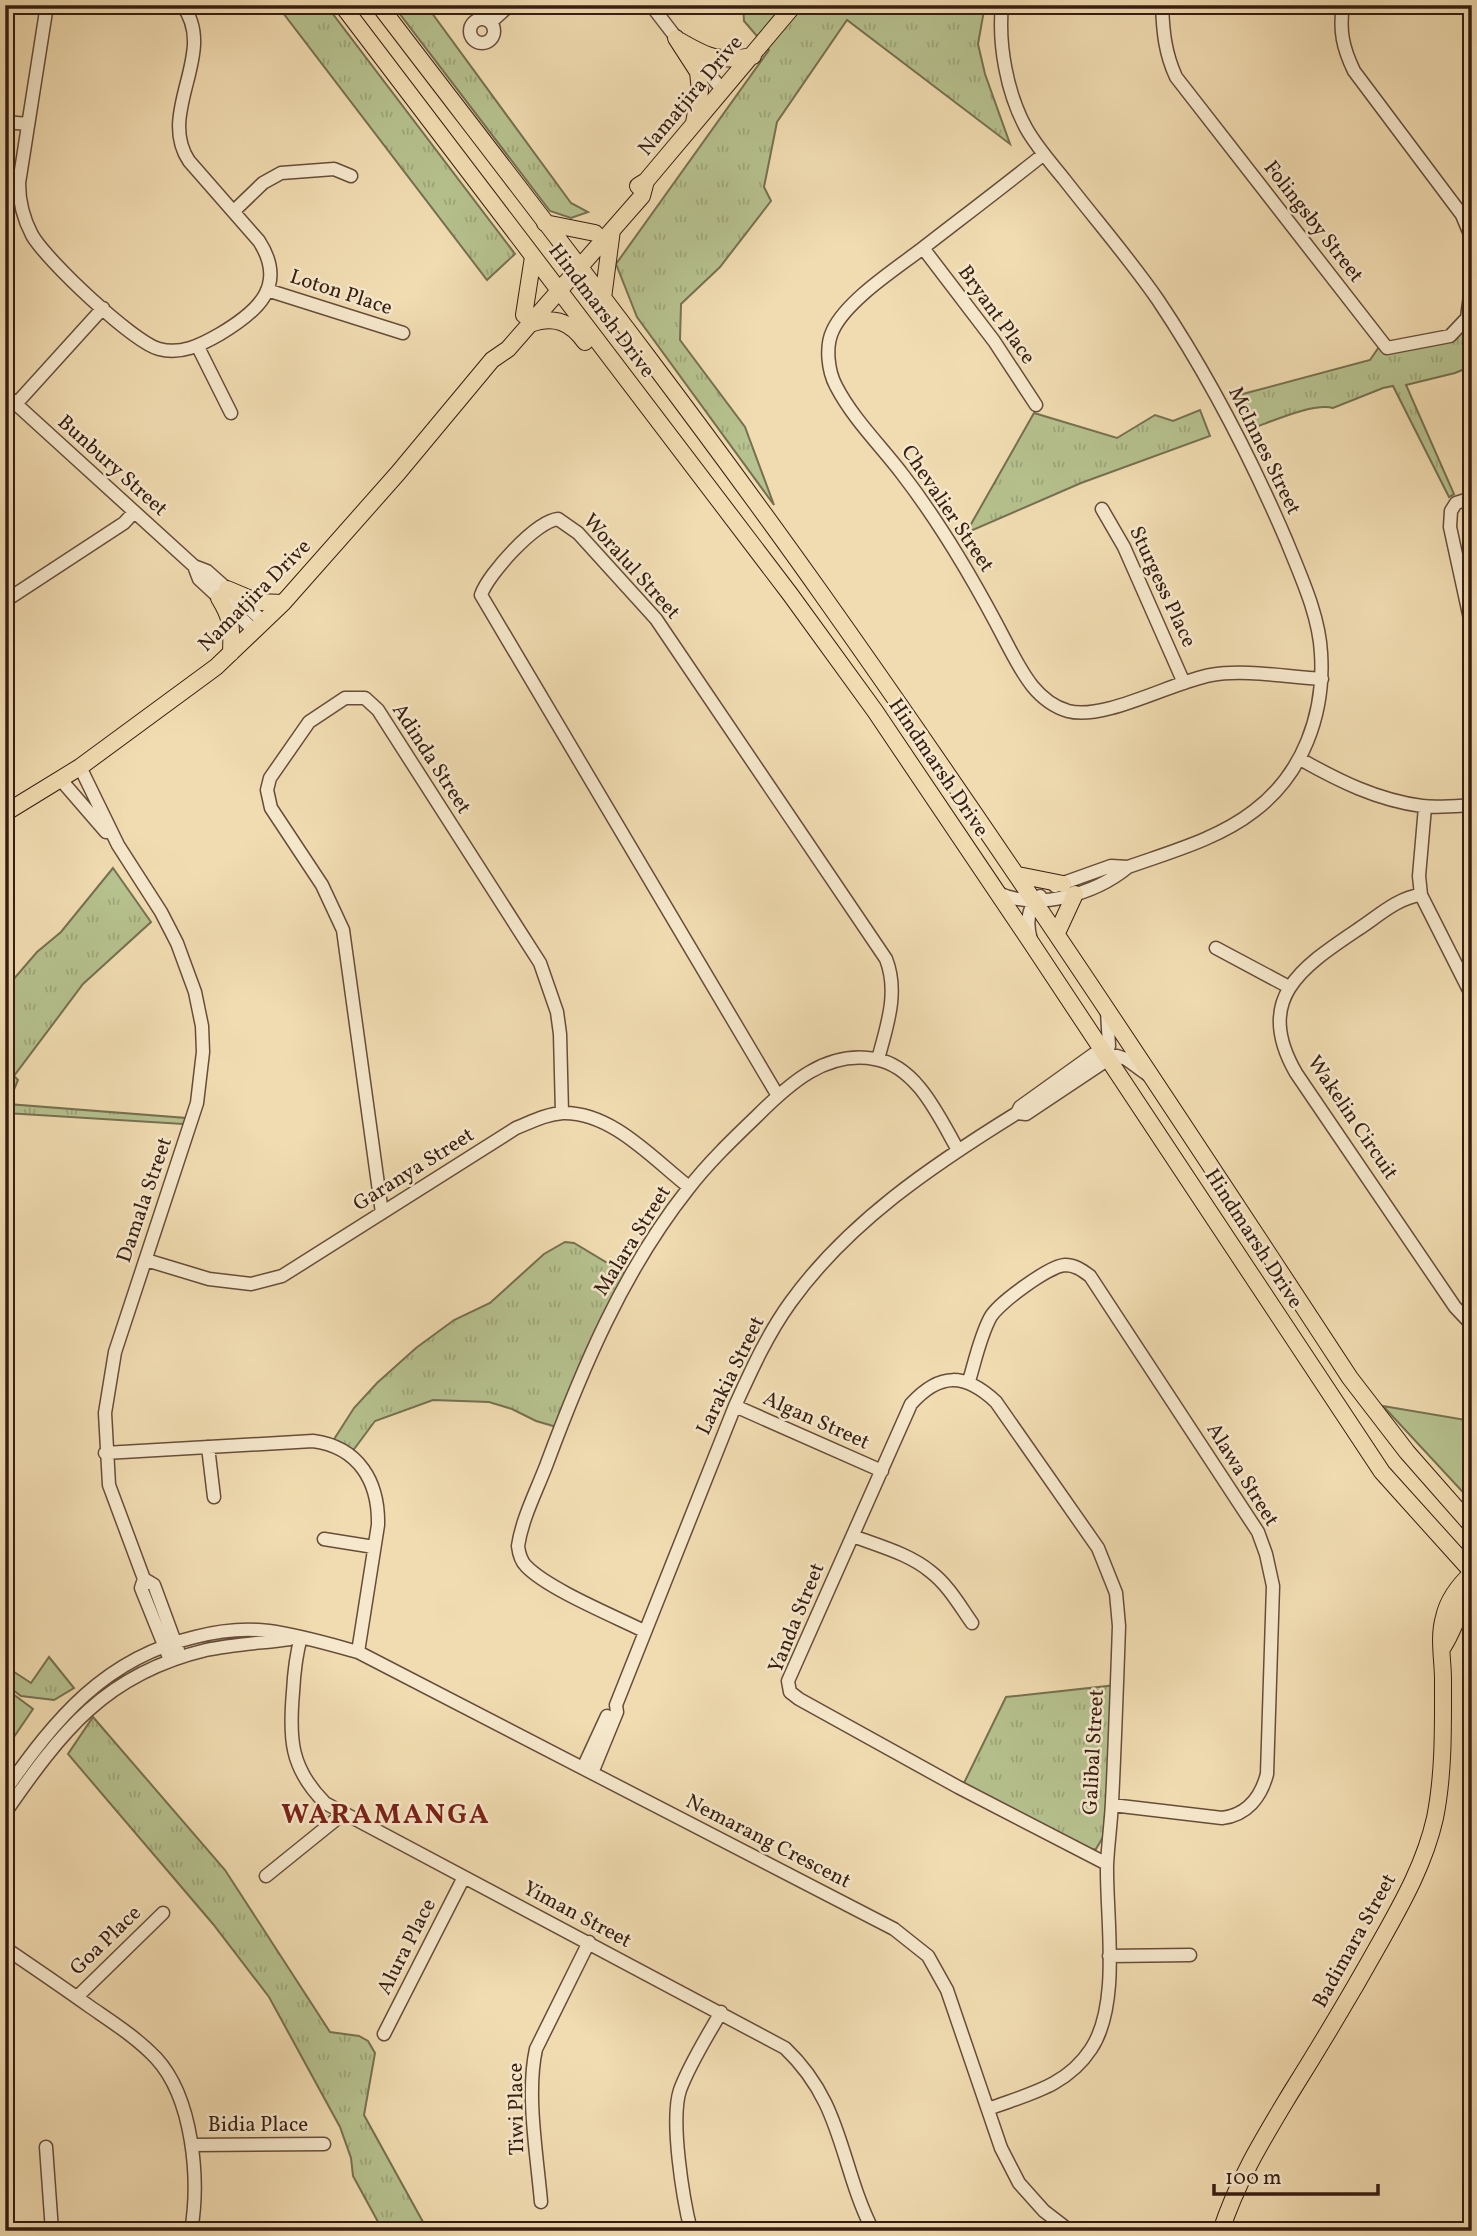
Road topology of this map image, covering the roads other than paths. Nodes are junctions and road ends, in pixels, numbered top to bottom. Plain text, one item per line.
1 (47, 5) edge
2 (182, 5) edge
3 (342, 5) edge
4 (379, 5) edge
5 (510, 5) edge
6 (651, 5) edge
7 (794, 5) edge
8 (1002, 5) edge
9 (1162, 5) edge
10 (1343, 5) edge
11 (491, 22) dead end
12 (676, 38) junction
13 (753, 56) junction
14 (723, 90) junction
15 (5, 121) edge
16 (27, 124) junction
17 (693, 126) junction
18 (1044, 154) junction
19 (351, 176) dead end
20 (646, 181) junction
21 (234, 211) junction
22 (545, 223) junction
23 (612, 230) junction
24 (595, 233) junction
25 (1472, 239) edge
26 (923, 248) junction
27 (533, 257) junction
28 (576, 263) junction
29 (1472, 280) edge
30 (555, 286) junction
31 (267, 290) junction
32 (603, 298) junction
33 (103, 308) junction
34 (526, 320) junction
35 (403, 333) dead end
36 (198, 347) junction
37 (635, 390) junction
38 (5, 394) edge
39 (16, 404) junction
40 (1036, 405) dead end
41 (231, 413) dead end
42 (1472, 498) edge
43 (1102, 509) dead end
44 (134, 512) junction
45 (223, 593) junction
46 (5, 601) edge
47 (283, 603) junction
48 (259, 626) junction
49 (1472, 628) edge
50 (231, 653) junction
51 (1322, 679) junction
52 (1184, 683) junction
53 (1300, 759) junction
54 (80, 767) junction
55 (61, 780) junction
56 (1472, 805) edge
57 (1425, 807) junction
58 (5, 813) edge
59 (118, 845) junction
60 (1018, 875) junction
61 (1069, 889) junction
62 (997, 892) junction
63 (1421, 895) junction
64 (1035, 901) junction
65 (1056, 933) junction
66 (1032, 944) junction
67 (1216, 948) dead end
68 (1468, 980) edge
69 (1289, 987) junction
70 (1472, 996) edge
71 (1107, 1010) junction
72 (1105, 1054) junction
73 (878, 1059) junction
74 (1152, 1077) junction
75 (778, 1096) junction
76 (562, 1113) junction
77 (958, 1150) junction
78 (689, 1188) junction
79 (382, 1213) junction
80 (146, 1260) junction
81 (1472, 1325) edge
82 (969, 1381) junction
83 (735, 1406) junction
84 (208, 1447) junction
85 (105, 1453) junction
86 (881, 1471) junction
87 (214, 1497) dead end
88 (1472, 1526) edge
89 (853, 1536) junction
90 (324, 1539) dead end
91 (374, 1547) junction
92 (1472, 1573) edge
93 (1472, 1592) edge
94 (1465, 1612) edge
95 (972, 1623) dead end
96 (644, 1631) junction
97 (301, 1637) junction
98 (169, 1643) junction
99 (1443, 1647) junction
100 (358, 1652) junction
101 (176, 1659) junction
102 (68, 1719) junction
103 (587, 1770) junction
104 (5, 1791) edge
105 (1112, 1805) junction
106 (5, 1814) edge
107 (344, 1814) junction
108 (1107, 1864) junction
109 (266, 1876) dead end
110 (464, 1877) junction
111 (163, 1913) dead end
112 (589, 1942) junction
113 (5, 1948) edge
114 (1190, 1955) dead end
115 (1109, 1956) junction
116 (77, 1997) junction
117 (721, 2012) junction
118 (384, 2034) dead end
119 (988, 2109) junction
120 (324, 2144) dead end
121 (192, 2145) junction
122 (46, 2147) dead end
123 (541, 2202) dead end
124 (52, 2231) edge
125 (191, 2231) edge
126 (691, 2231) edge
127 (873, 2231) edge
128 (1070, 2231) edge
129 (1221, 2231) edge

1 - 16 street
2 - 21 street
3 - 27 main road, Hindmarsh Drive
4 - 22 main road, Hindmarsh Drive
5 - 11 street
6 - 12 street
7 - 13 main road, Namatjira Drive
8 - 18 street, McInnes Street
9 - 29 street, Folingsby Street
10 - 25 street
12 - 13 main road
12 - 14 street
12 - 17 main road
13 - 14 main road, Namatjira Drive
14 - 17 main road, Namatjira Drive
15 - 16 street
16 - 33 street
17 - 20 main road, Namatjira Drive
18 - 26 street, Chevalier Street
18 - 51 street, McInnes Street
19 - 21 street
20 - 23 main road, Namatjira Drive
20 - 24 main road, Namatjira Drive
21 - 31 street
22 - 24 main road
22 - 28 main road, Hindmarsh Drive
23 - 28 main road, Namatjira Drive
23 - 32 main road
24 - 28 main road, Namatjira Drive
26 - 40 street, Bryant Place
26 - 52 street, Chevalier Street
27 - 30 main road, Hindmarsh Drive
27 - 34 main road
28 - 30 main road, Namatjira Drive
28 - 32 main road, Hindmarsh Drive
30 - 34 main road, Namatjira Drive
30 - 37 main road, Hindmarsh Drive
31 - 35 street, Loton Place
31 - 36 street
32 - 60 main road, Hindmarsh Drive
33 - 36 street
33 - 39 street
34 - 37 main road
34 - 47 main road, Namatjira Drive
36 - 41 street
37 - 62 main road, Hindmarsh Drive
38 - 39 street, Bunbury Street
39 - 44 street, Bunbury Street
42 - 49 street
43 - 52 street, Sturgess Place
44 - 45 street, Bunbury Street
44 - 46 street
45 - 47 main road
45 - 48 street, Bunbury Street
45 - 50 main road
47 - 48 main road, Namatjira Drive
48 - 50 main road, Namatjira Drive
50 - 54 main road, Namatjira Drive
51 - 52 street, Chevalier Street
51 - 53 street, McInnes Street
53 - 57 street
53 - 61 street, McInnes Street
54 - 55 main road, Namatjira Drive
54 - 59 street, Damala Street
55 - 58 main road, Namatjira Drive
55 - 59 street, Damala Street
56 - 57 street
57 - 63 street
59 - 80 street, Damala Street
60 - 61 main road
60 - 64 main road, Hindmarsh Drive
61 - 64 street, McInnes Street
61 - 65 main road
62 - 64 street, McInnes Street
62 - 66 main road, Hindmarsh Drive
63 - 68 street
63 - 69 street, Wakelin Circuit
64 - 65 main road, Hindmarsh Drive
64 - 66 street
65 - 71 main road, Hindmarsh Drive
66 - 72 main road, Hindmarsh Drive
67 - 69 street
68 - 70 street
69 - 81 street, Wakelin Circuit
71 - 72 street
71 - 74 main road, Hindmarsh Drive
72 - 74 street
72 - 77 street, Larakia Street
72 - 92 main road, Hindmarsh Drive
73 - 75 street, Malara Street
73 - 75 street, Woralul Street
73 - 77 street, Malara Street
74 - 88 main road, Hindmarsh Drive
75 - 78 street, Malara Street
76 - 78 street, Garanya Street
76 - 79 street, Garanya Street
76 - 79 street, Adinda Street
77 - 83 street, Larakia Street
78 - 96 street, Malara Street
79 - 80 street, Garanya Street
80 - 85 street, Damala Street
82 - 86 street, Yanda Street
82 - 105 street, Galibal Street
82 - 105 street, Alawa Street
83 - 86 street, Algan Street
83 - 96 street, Larakia Street
84 - 85 street
84 - 87 street
84 - 91 street
85 - 98 street, Damala Street
86 - 89 street, Yanda Street
89 - 95 street
89 - 108 street, Yanda Street
90 - 91 street
91 - 100 street
92 - 99 main road, Badimara Street
93 - 94 main road, Badimara Street
94 - 99 main road, Badimara Street
96 - 103 street, Larakia Street
97 - 98 street, Nemarang Crescent
97 - 100 street, Nemarang Crescent
97 - 101 street, Nemarang Crescent
97 - 107 street, Yiman Street
98 - 101 street, Damala Street
98 - 102 street, Nemarang Crescent
99 - 129 main road, Badimara Street
100 - 103 street, Nemarang Crescent
101 - 102 street, Nemarang Crescent
102 - 104 street, Nemarang Crescent
102 - 106 street, Nemarang Crescent
103 - 119 street, Nemarang Crescent
105 - 108 street, Galibal Street
107 - 109 street
107 - 110 street, Yiman Street
108 - 115 street, Galibal Street
110 - 112 street, Yiman Street
110 - 118 street, Alura Place
111 - 116 street, Goa Place
112 - 117 street, Yiman Street
112 - 123 street, Tiwi Place
113 - 116 street
114 - 115 street
115 - 119 street, Galibal Street
116 - 121 street
117 - 126 street
117 - 127 street, Yiman Street
119 - 128 street, Nemarang Crescent
120 - 121 street, Bidia Place
121 - 125 street
122 - 124 street

